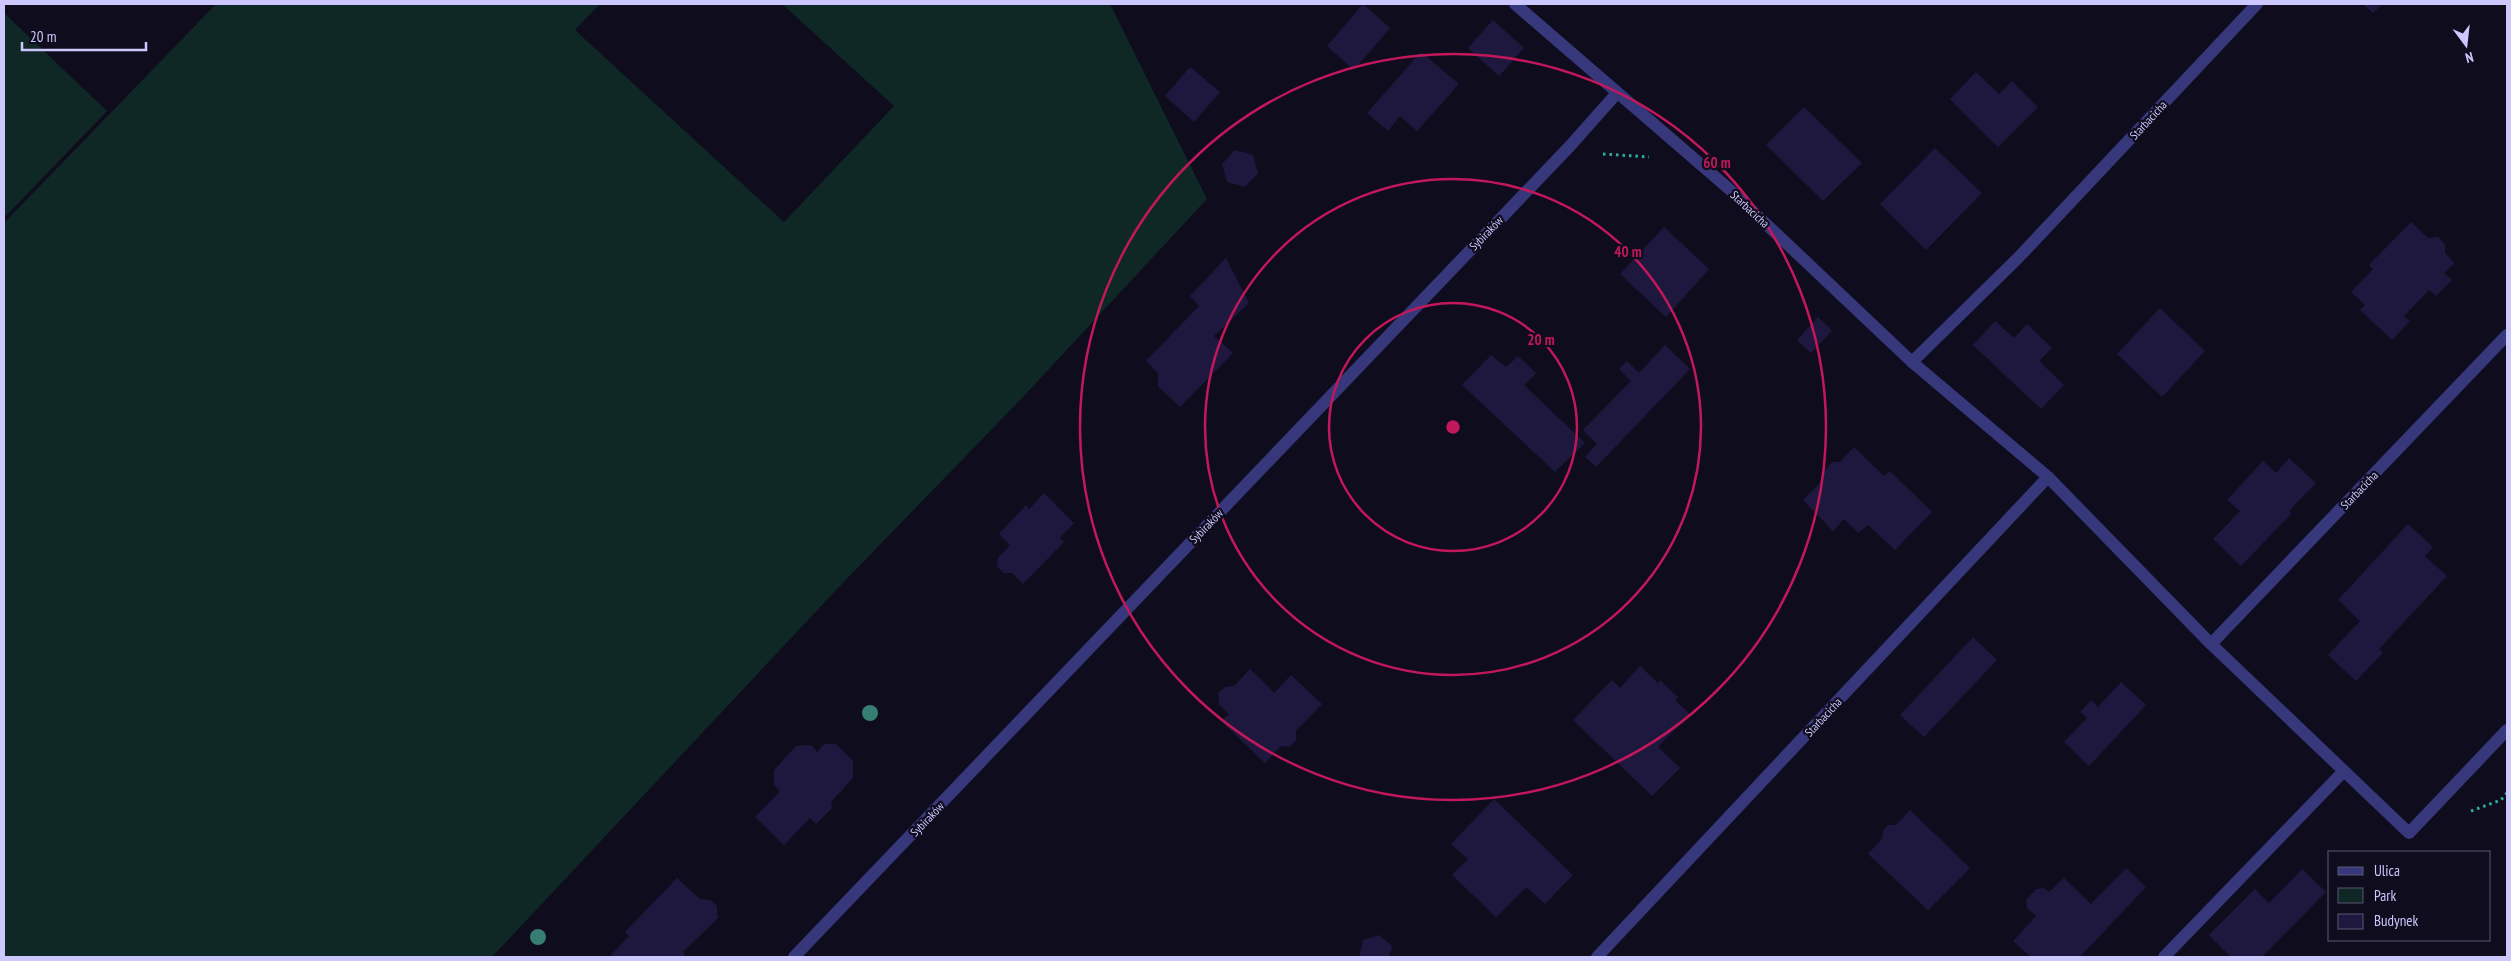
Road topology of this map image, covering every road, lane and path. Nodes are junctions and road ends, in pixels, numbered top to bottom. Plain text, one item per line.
1 (1515, 4) edge
2 (2257, 4) edge
3 (1617, 93) junction
4 (2507, 335) edge
5 (1912, 362) junction
6 (2048, 478) junction
7 (2211, 644) junction
8 (2507, 730) edge
9 (2344, 770) junction
10 (794, 957) edge
11 (1597, 957) edge
12 (2164, 957) edge

1 - 3 street, Starbacicha
2 - 5 street, Starbacicha
3 - 5 street, Starbacicha
3 - 10 street, Sybiraków
4 - 7 street, Starbacicha
5 - 6 street, Starbacicha
6 - 7 street, Starbacicha
6 - 11 street, Starbacicha
7 - 9 street, Starbacicha
8 - 9 street, Starbacicha
9 - 12 street

